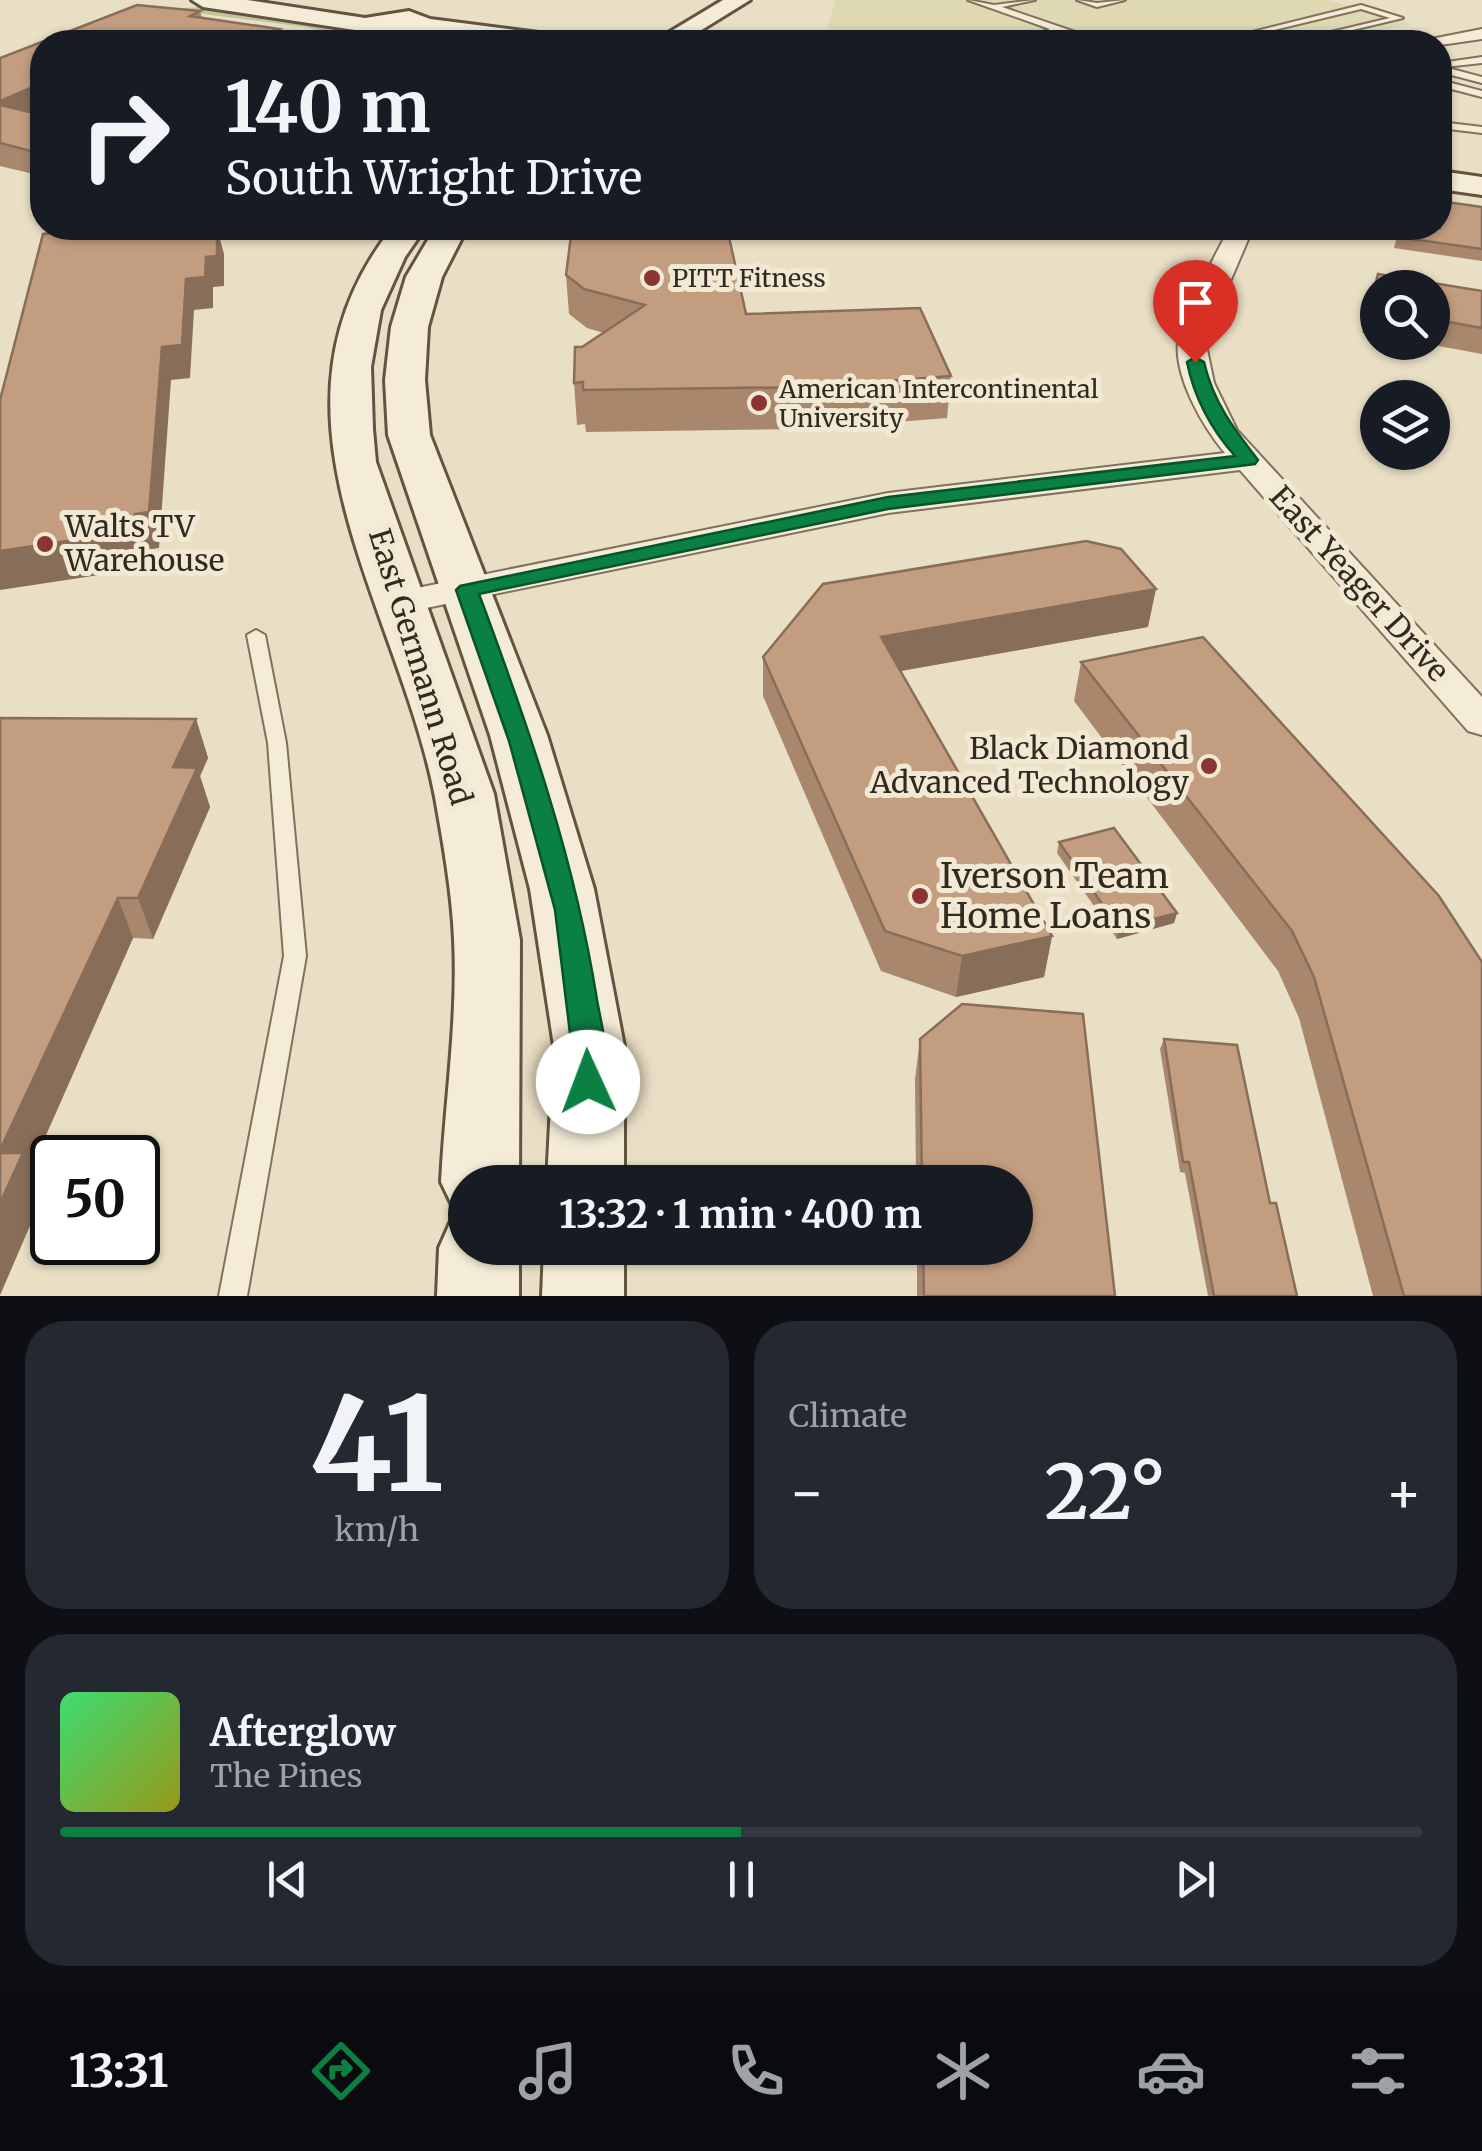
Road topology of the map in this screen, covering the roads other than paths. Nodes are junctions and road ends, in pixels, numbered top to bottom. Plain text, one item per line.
1 (200, 0) edge
2 (438, 0) edge
3 (972, 0) edge
4 (1031, 0) edge
5 (1081, 0) edge
6 (1122, 0) edge
7 (1333, 0) edge
8 (178, 1) edge
9 (458, 1) edge
10 (751, 4) edge
11 (994, 7) junction
12 (1361, 7) junction
13 (1336, 13) junction
14 (391, 23) junction
15 (1294, 24) junction
16 (1374, 24) junction
17 (1058, 29) junction
18 (425, 30) edge
19 (451, 30) edge
20 (692, 30) edge
21 (721, 30) edge
22 (1055, 30) edge
23 (1063, 30) edge
24 (1267, 30) edge
25 (1316, 30) edge
26 (1348, 30) edge
27 (1482, 34) edge
28 (1452, 38) edge
29 (1482, 60) edge
30 (1452, 65) edge
31 (1452, 71) edge
32 (1482, 80) edge
33 (1452, 86) edge
34 (1482, 94) edge
35 (1452, 126) edge
36 (1482, 130) edge
37 (1452, 166) edge
38 (1482, 170) edge
39 (1452, 182) edge
40 (1482, 186) edge
41 (400, 240) edge
42 (444, 240) edge
43 (1236, 240) edge
44 (1248, 460) junction
45 (467, 590) junction
46 (402, 602) junction
47 (256, 635) dead end
48 (1482, 722) edge
49 (480, 1165) edge
50 (587, 1165) edge
51 (479, 1265) edge
52 (584, 1265) edge
53 (233, 1296) edge
54 (478, 1296) edge
55 (583, 1296) edge

1 - 8 main road
1 - 14 main road
2 - 14 main road
3 - 11 lane
4 - 11 lane
5 - 6 lane
7 - 12 lane
9 - 14 main road
10 - 20 main road
10 - 21 main road
11 - 17 lane
12 - 13 lane
12 - 16 lane
13 - 15 lane
13 - 16 lane
14 - 18 main road
14 - 19 main road
15 - 24 lane
15 - 25 lane
16 - 26 lane
17 - 22 lane
17 - 23 lane
27 - 28 street
29 - 30 lane
31 - 32 lane
33 - 34 lane
35 - 36 lane
37 - 38 main road
39 - 40 main road
41 - 46 main road, East Germann Road
42 - 45 main road, East Germann Road
43 - 44 street, East Yeager Drive
44 - 45 street
44 - 48 street, East Yeager Drive
45 - 46 street
45 - 50 main road, East Germann Road
46 - 49 main road, East Germann Road
47 - 53 lane
51 - 54 main road
52 - 55 main road

